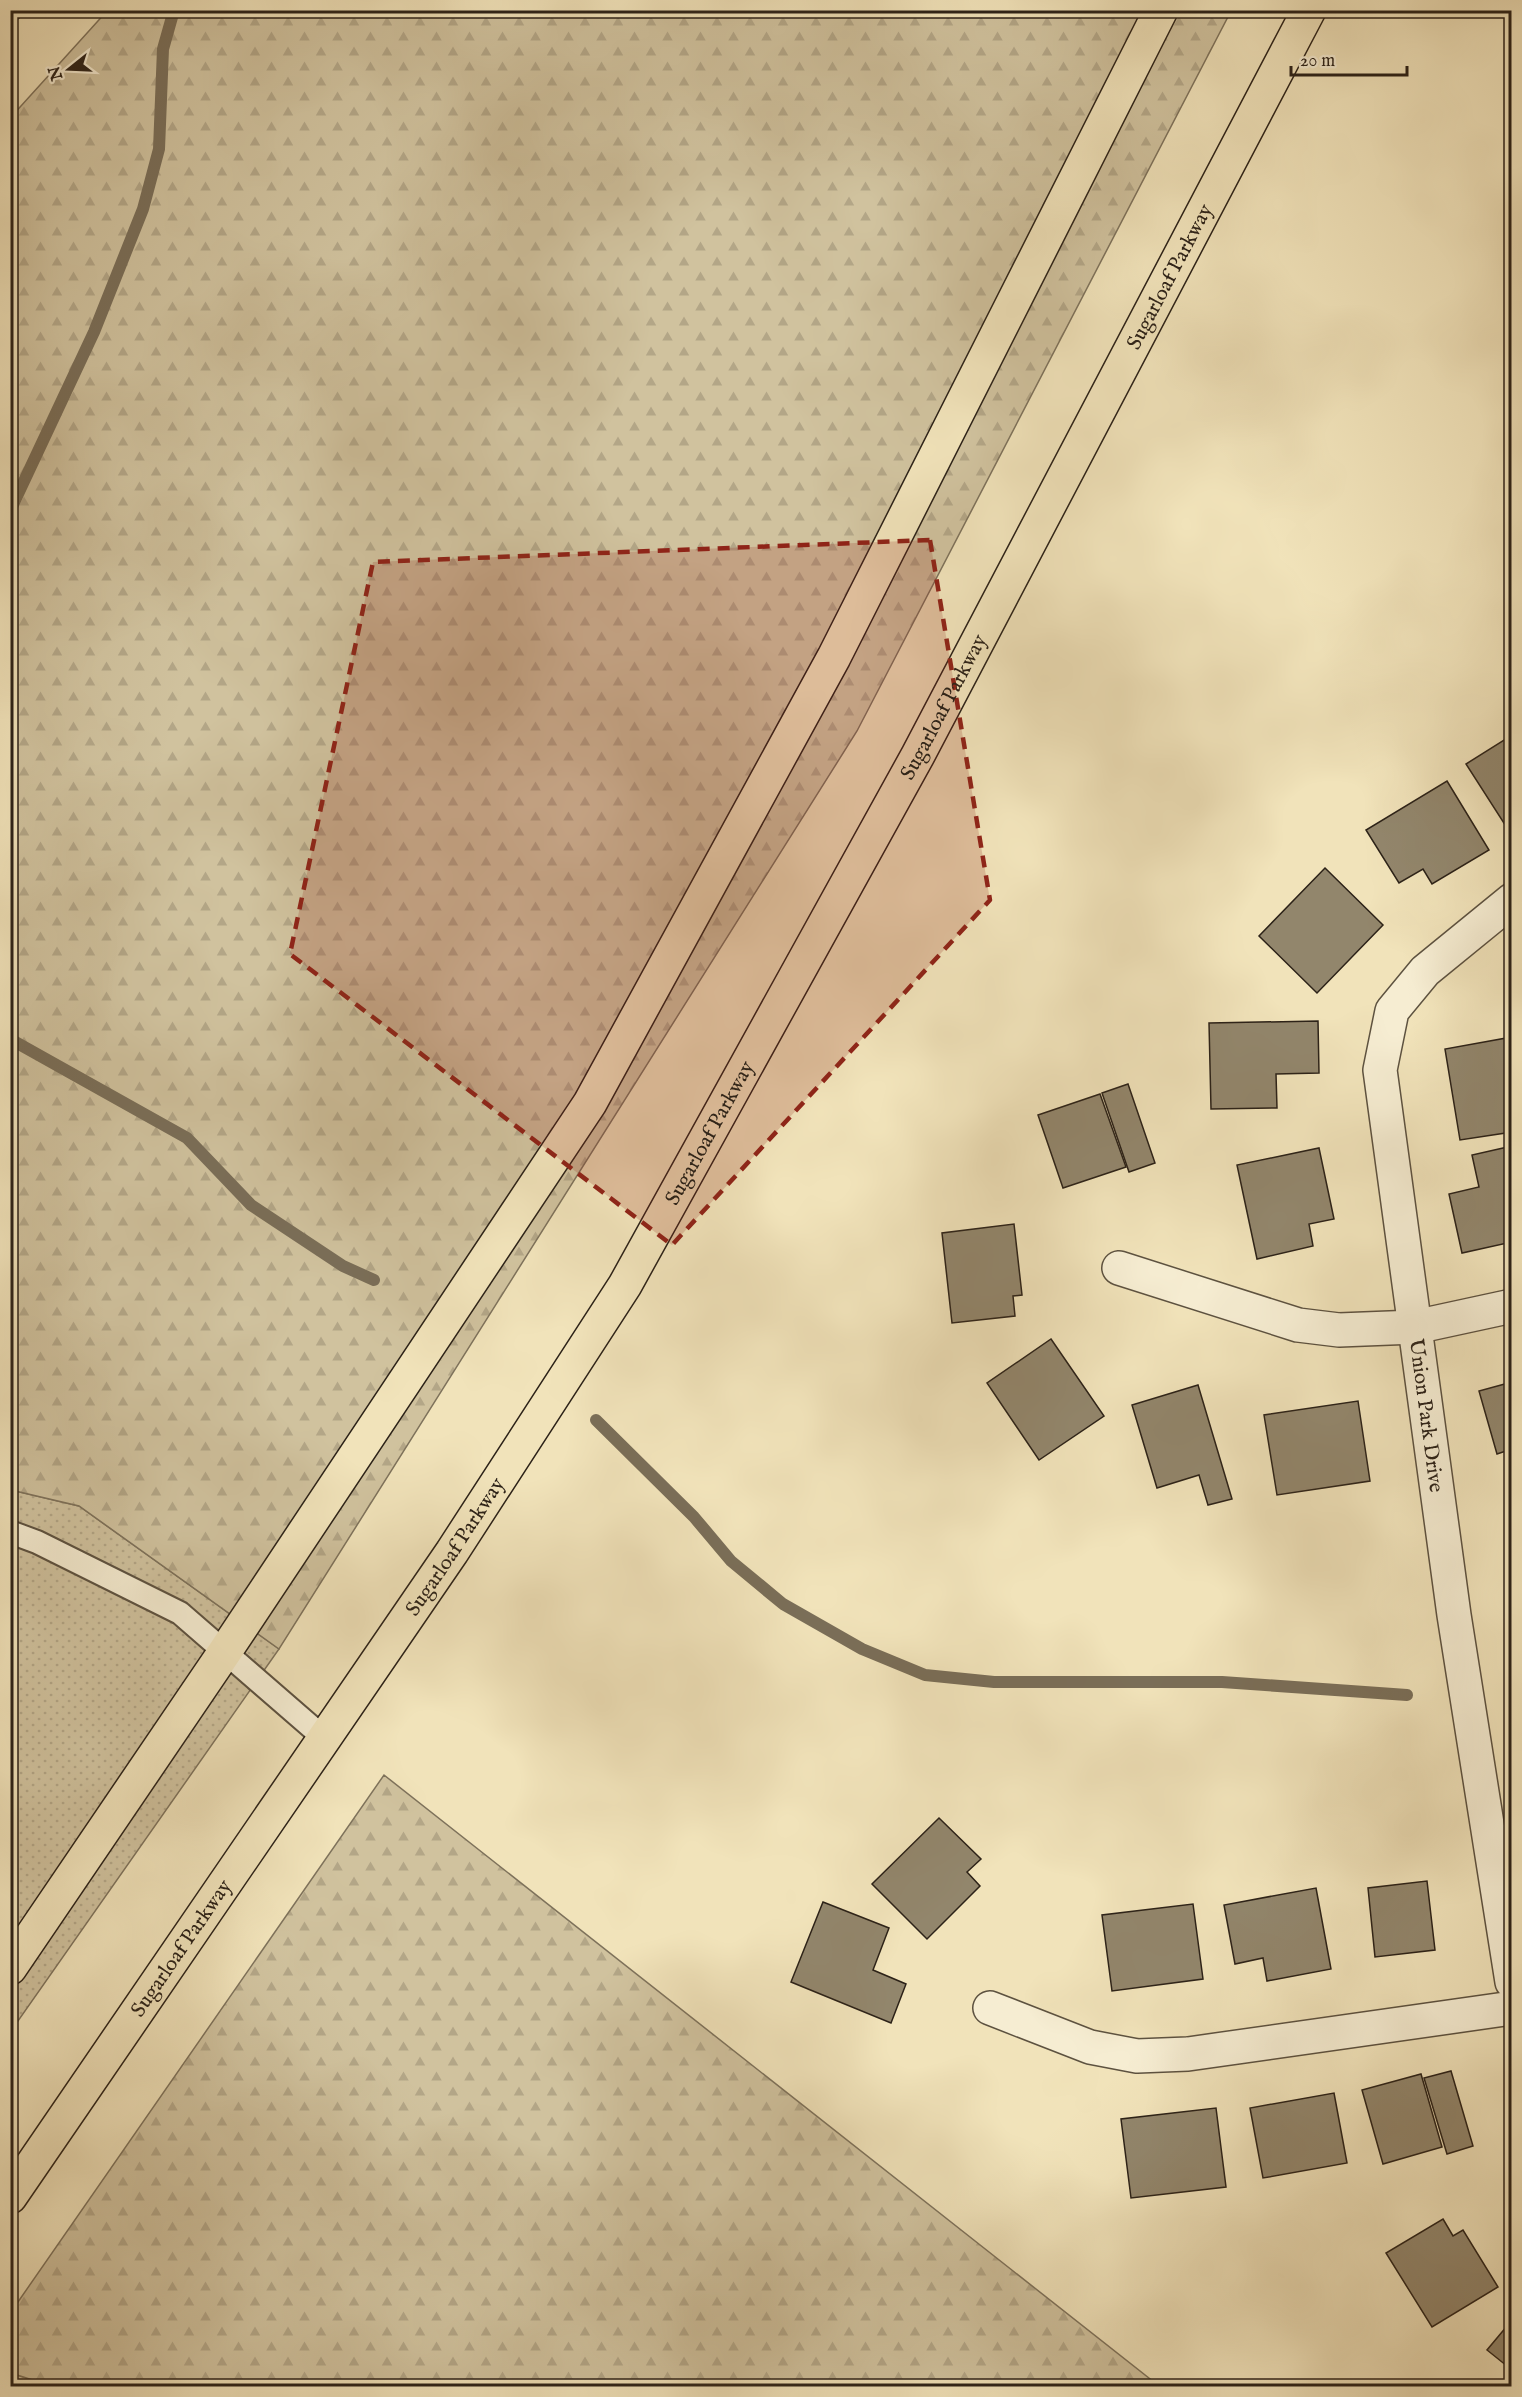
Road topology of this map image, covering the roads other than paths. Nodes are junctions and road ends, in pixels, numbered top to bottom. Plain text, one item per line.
1 (1161, 10) edge
2 (1309, 10) edge
3 (1512, 900) edge
4 (1119, 1268) dead end
5 (1512, 1306) edge
6 (1415, 1327) junction
7 (10, 1532) edge
8 (224, 1653) junction
9 (324, 1738) junction
10 (10, 1968) edge
11 (1512, 1982) edge
12 (990, 2008) dead end
13 (1512, 2008) edge
14 (10, 2197) edge

1 - 8 main road
2 - 9 main road, Sugarloaf Parkway
3 - 6 street, Union Park Drive
4 - 6 street
5 - 6 street
6 - 11 street, Union Park Drive
7 - 8 lane
8 - 9 lane
8 - 10 main road
9 - 14 main road, Sugarloaf Parkway
12 - 13 street

